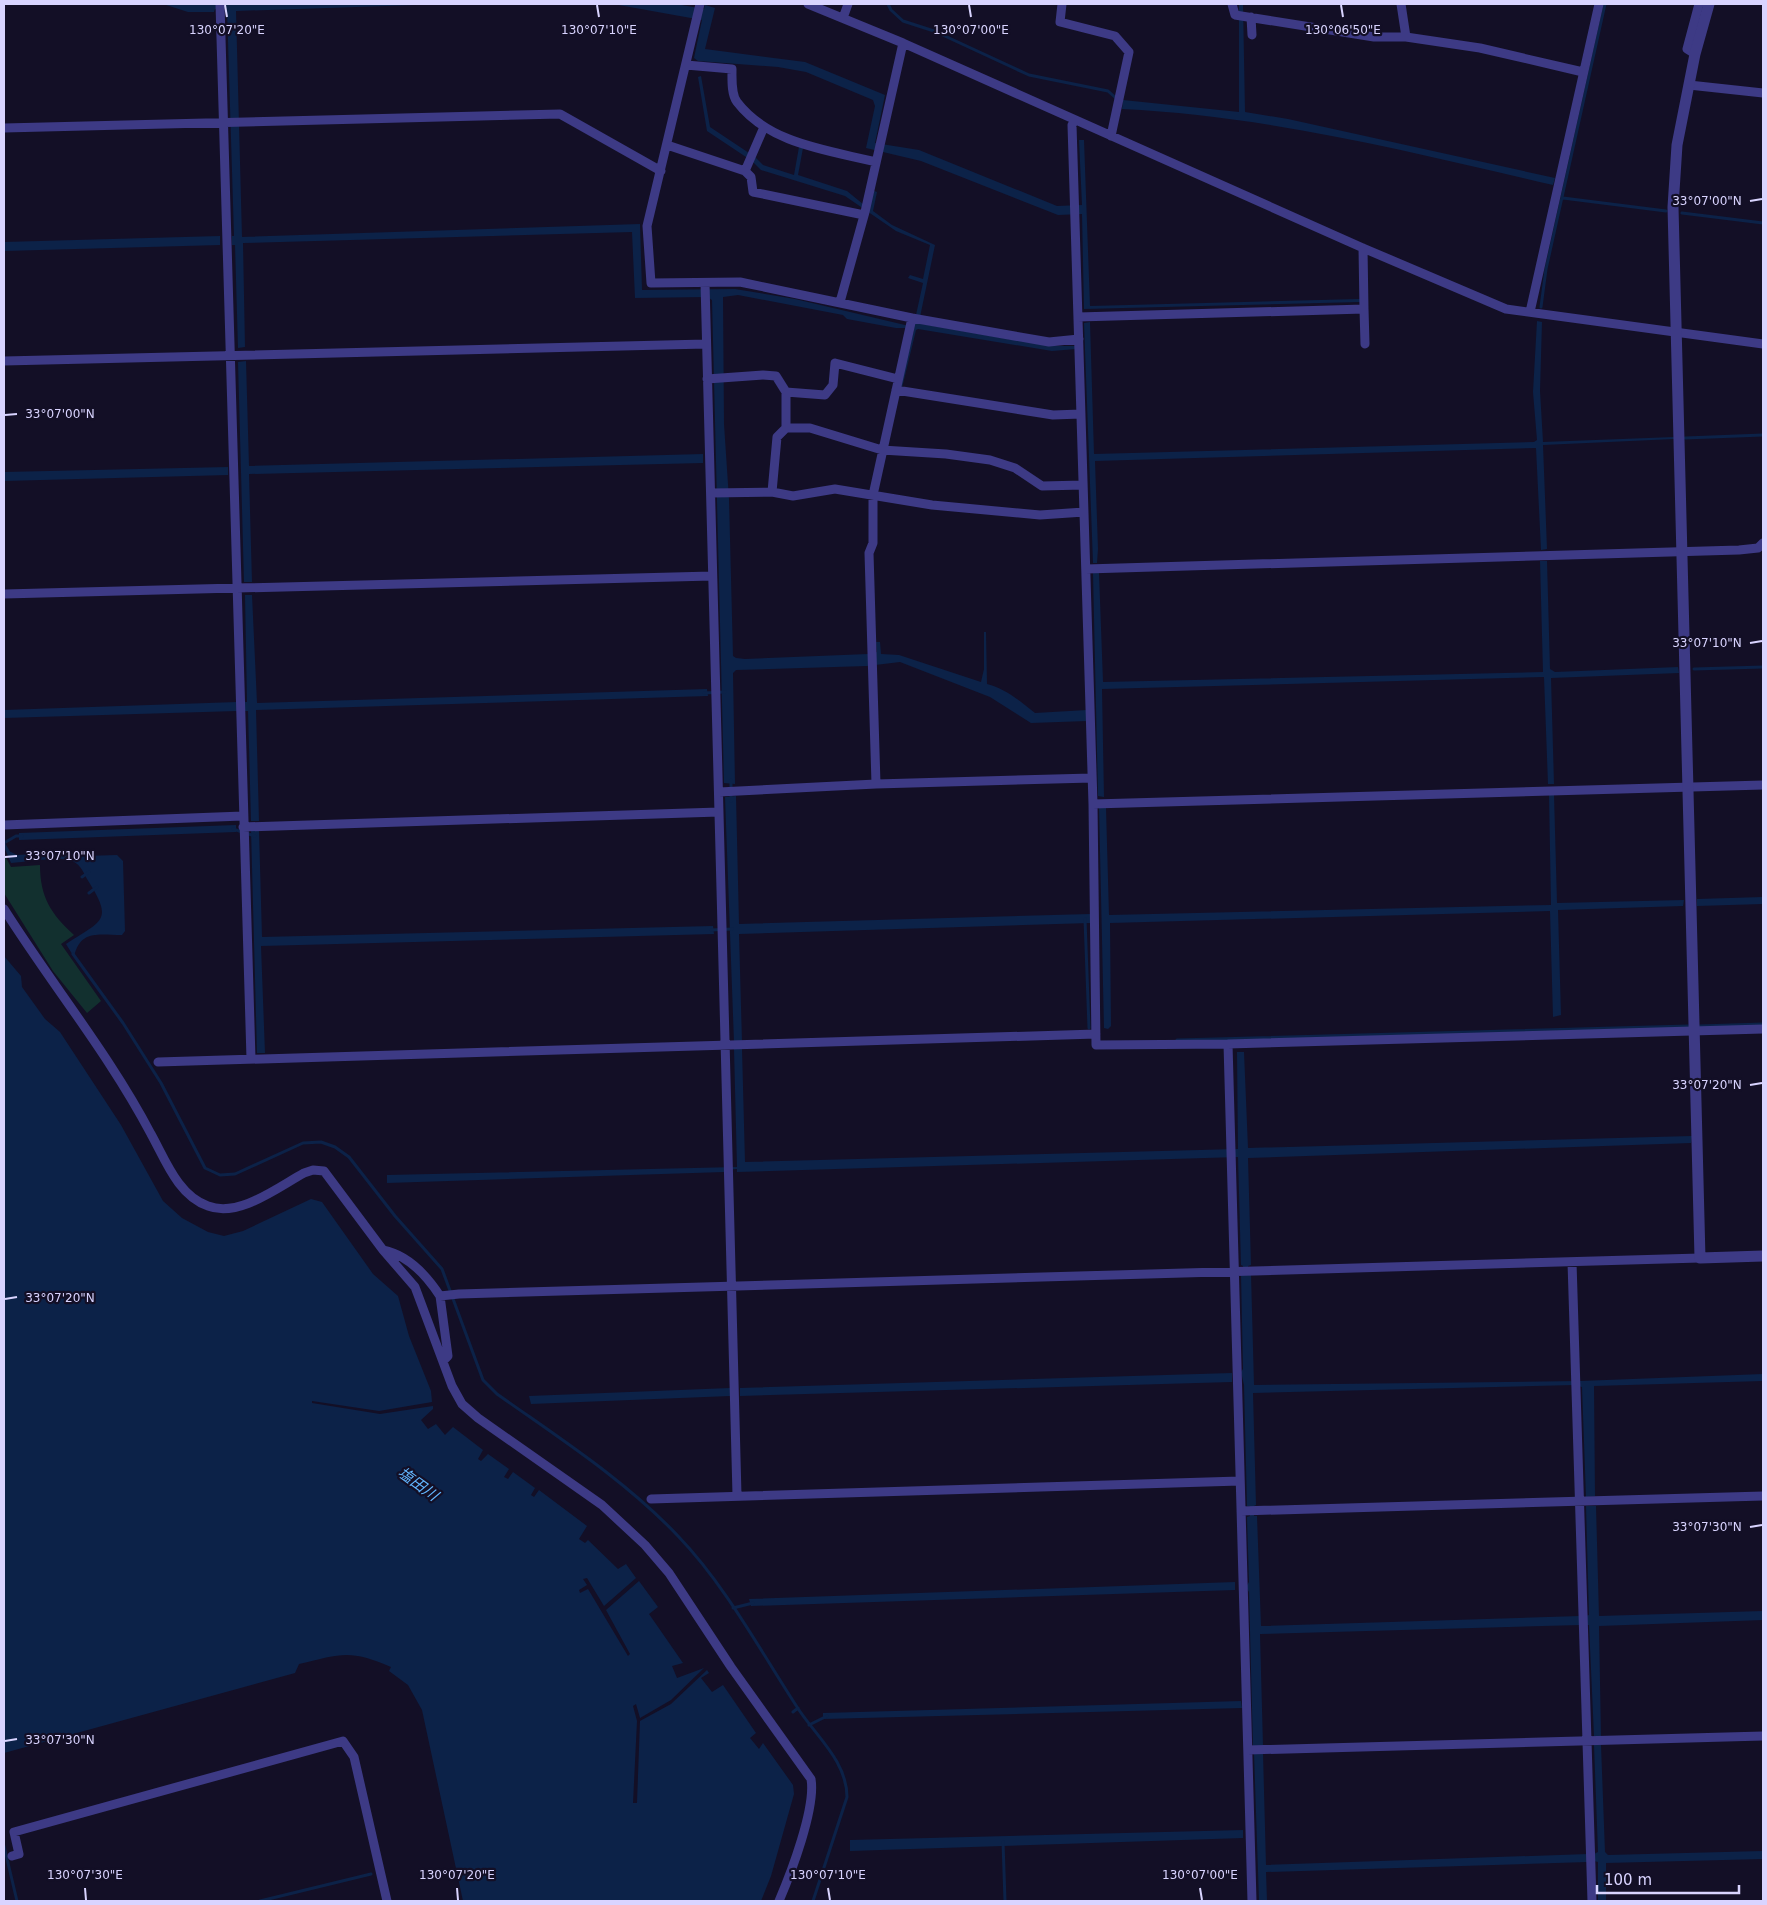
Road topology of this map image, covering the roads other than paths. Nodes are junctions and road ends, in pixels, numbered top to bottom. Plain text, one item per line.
1 (700, 4) edge
2 (808, 4) edge
3 (848, 4) edge
4 (1062, 4) edge
5 (1232, 4) edge
6 (1401, 4) edge
7 (1599, 4) edge
8 (1705, 5) edge
9 (220, 7) edge
10 (1249, 17) junction
11 (843, 18) junction
12 (1252, 35) dead end
13 (1406, 37) junction
14 (903, 43) junction
15 (686, 65) junction
16 (1583, 72) junction
17 (1688, 85) junction
18 (1763, 94) edge
19 (1075, 120) junction
20 (224, 122) junction
21 (764, 127) junction
22 (4, 128) edge
23 (1111, 136) junction
24 (667, 145) junction
25 (876, 162) junction
26 (747, 167) junction
27 (661, 171) junction
28 (865, 211) junction
29 (1363, 248) junction
30 (705, 286) junction
31 (840, 302) junction
32 (1364, 309) junction
33 (1530, 312) junction
34 (1078, 317) junction
35 (911, 324) junction
36 (1676, 332) junction
37 (1079, 339) junction
38 (706, 344) junction
39 (1365, 344) dead end
40 (1763, 344) edge
41 (231, 355) junction
42 (4, 361) edge
43 (707, 379) junction
44 (898, 379) junction
45 (896, 390) junction
46 (786, 392) junction
47 (1081, 414) junction
48 (786, 428) junction
49 (882, 450) junction
50 (1083, 485) junction
51 (772, 492) junction
52 (714, 493) junction
53 (873, 495) junction
54 (1084, 512) junction
55 (1763, 543) edge
56 (1682, 552) junction
57 (1086, 569) junction
58 (712, 576) junction
59 (236, 588) junction
60 (4, 594) edge
61 (1092, 778) junction
62 (876, 784) junction
63 (1763, 785) edge
64 (1687, 788) junction
65 (726, 791) junction
66 (1093, 804) junction
67 (719, 812) junction
68 (243, 816) junction
69 (4, 825) edge
70 (248, 829) junction
71 (4, 909) edge
72 (1763, 1029) edge
73 (1694, 1031) junction
74 (1096, 1034) junction
75 (1228, 1044) junction
76 (726, 1046) junction
77 (251, 1059) junction
78 (158, 1062) dead end
79 (383, 1250) junction
80 (1763, 1256) edge
81 (1700, 1258) junction
82 (1572, 1262) junction
83 (1242, 1271) junction
84 (732, 1287) junction
85 (443, 1296) junction
86 (444, 1361) junction
87 (1240, 1481) junction
88 (737, 1495) junction
89 (1763, 1496) edge
90 (651, 1499) dead end
91 (1587, 1502) junction
92 (1249, 1511) junction
93 (1763, 1736) edge
94 (1594, 1740) junction
95 (1255, 1750) junction
96 (12, 1856) dead end
97 (387, 1901) edge
98 (779, 1901) edge
99 (1252, 1901) edge
100 (1592, 1901) edge

1 - 15 street
2 - 11 street
3 - 11 street
4 - 23 street
5 - 10 street
6 - 13 street
7 - 16 street
8 - 17 street
9 - 20 street
10 - 12 street
10 - 13 street
11 - 14 street
13 - 16 street
14 - 19 street
14 - 25 street
15 - 21 street
15 - 24 street
16 - 33 street
17 - 18 street
17 - 36 street
19 - 23 street
19 - 34 street
20 - 22 street
20 - 27 street
20 - 41 street
21 - 25 street
21 - 26 street
23 - 29 street
24 - 26 street
24 - 27 street
25 - 28 street
26 - 28 street
27 - 30 street
28 - 31 street
29 - 32 street
29 - 33 street
30 - 31 street
30 - 38 street
31 - 35 street
32 - 34 street
32 - 39 street
33 - 36 street
34 - 37 street
35 - 37 street
35 - 44 street
36 - 40 street
36 - 56 street
37 - 47 street
38 - 41 street
38 - 43 street
41 - 42 street
41 - 59 street
43 - 46 street
43 - 52 street
44 - 45 street
44 - 46 street
45 - 47 street
45 - 49 street
46 - 48 street
47 - 50 street
48 - 49 street
48 - 51 street
49 - 50 street
49 - 53 street
50 - 54 street
51 - 52 street
51 - 53 street
52 - 58 street
53 - 54 street
53 - 62 street
54 - 57 street
55 - 56 street
56 - 57 street
56 - 64 street
57 - 61 street
58 - 59 street
58 - 65 street
59 - 60 street
59 - 68 street
61 - 62 street
61 - 66 street
62 - 65 street
63 - 64 street
64 - 66 street
64 - 73 street
65 - 67 street
66 - 74 street
67 - 70 street
67 - 76 street
68 - 69 street
68 - 70 street
70 - 77 street
71 - 79 street
72 - 73 street
73 - 75 street
73 - 81 street
74 - 75 street
74 - 76 street
75 - 83 street
76 - 77 street
76 - 84 street
77 - 78 street
79 - 85 street
79 - 86 street
80 - 81 street
81 - 82 street
82 - 83 street
82 - 91 street
83 - 84 street
83 - 87 street
84 - 85 street
84 - 88 street
85 - 86 street
86 - 98 street
87 - 88 street
87 - 92 street
88 - 90 street
89 - 91 street
91 - 92 street
91 - 94 street
92 - 95 street
93 - 94 street
94 - 95 street
94 - 100 street
95 - 99 street
96 - 97 street

